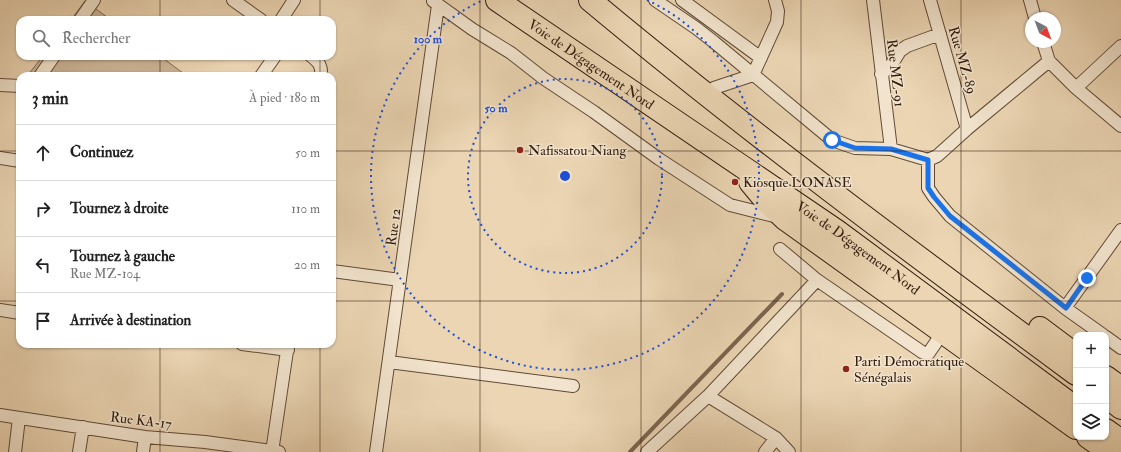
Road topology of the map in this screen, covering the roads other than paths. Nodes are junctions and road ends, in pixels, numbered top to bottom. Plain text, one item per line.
1 (94, 0) edge
2 (233, 0) edge
3 (294, 0) edge
4 (497, 0) edge
5 (590, 0) edge
6 (655, 0) edge
7 (682, 0) edge
8 (775, 0) edge
9 (873, 0) edge
10 (930, 0) edge
11 (1030, 0) edge
12 (435, 3) edge
13 (1033, 12) edge
14 (83, 16) edge
15 (255, 16) edge
16 (284, 16) edge
17 (940, 34) junction
18 (1121, 46) edge
19 (1045, 48) edge
20 (761, 58) junction
21 (51, 60) edge
22 (272, 60) edge
23 (316, 60) edge
24 (1049, 61) junction
25 (663, 62) junction
26 (43, 72) edge
27 (264, 72) edge
28 (322, 72) edge
29 (881, 74) junction
30 (753, 75) junction
31 (0, 85) edge
32 (16, 86) edge
33 (714, 88) junction
34 (1076, 88) junction
35 (1121, 126) edge
36 (967, 129) junction
37 (891, 149) junction
38 (0, 158) edge
39 (16, 160) edge
40 (928, 160) junction
41 (732, 161) junction
42 (786, 219) junction
43 (1121, 230) edge
44 (780, 249) dead end
45 (336, 272) edge
46 (400, 280) junction
47 (817, 280) junction
48 (1066, 308) junction
49 (0, 310) edge
50 (16, 312) edge
51 (943, 332) junction
52 (1099, 332) edge
53 (1109, 339) edge
54 (288, 348) edge
55 (1121, 348) edge
56 (1073, 353) edge
57 (389, 362) junction
58 (1073, 372) edge
59 (1109, 379) edge
60 (573, 386) dead end
61 (1121, 388) edge
62 (708, 396) junction
63 (1109, 398) edge
64 (1073, 406) edge
65 (1121, 408) edge
66 (0, 415) edge
67 (19, 418) junction
68 (1073, 426) edge
69 (83, 427) junction
70 (1109, 432) edge
71 (145, 436) junction
72 (776, 438) junction
73 (1092, 440) edge
74 (1121, 441) edge
75 (204, 447) edge
76 (15, 452) edge
77 (80, 452) edge
78 (143, 452) edge
79 (274, 452) edge
80 (376, 452) edge
81 (646, 452) edge
82 (765, 452) edge
83 (789, 452) edge
84 (1109, 452) edge

1 - 14 street
2 - 15 street
3 - 16 street
4 - 41 highway, Voie de Dégagement Nord
5 - 25 highway, Voie de Dégagement Nord
6 - 30 street
7 - 20 street
8 - 20 street
9 - 29 street, Rue MZ-91
10 - 17 street, Rue MZ-89
11 - 13 street
12 - 42 street
12 - 46 street, Rue 12
17 - 29 street
17 - 36 street, Rue MZ-89
18 - 34 street
19 - 24 street
20 - 30 street
21 - 26 street
22 - 27 street
23 - 28 street
24 - 34 street
24 - 36 street
25 - 33 highway
25 - 58 highway, Voie de Dégagement Nord
29 - 37 street, Rue MZ-91
30 - 33 street
30 - 37 street
31 - 32 street
33 - 56 highway
34 - 35 street
36 - 40 street
37 - 40 street
38 - 39 street
40 - 48 street
41 - 42 highway
41 - 64 highway, Voie de Dégagement Nord
42 - 51 highway
43 - 48 street
44 - 47 street
45 - 46 street
46 - 57 street, Rue 12
47 - 51 street
47 - 62 street
48 - 52 street
49 - 50 street
51 - 68 highway
53 - 55 street
54 - 79 street
57 - 60 street
57 - 80 street, Rue 12
59 - 61 highway
62 - 72 street
62 - 81 street
63 - 65 highway
66 - 67 street, Rue KA-17
67 - 69 street, Rue KA-17
67 - 76 street
69 - 71 street, Rue KA-17
69 - 77 street
70 - 74 highway
71 - 75 street, Rue KA-17
71 - 78 street
72 - 82 street
72 - 83 street
73 - 84 highway
75 - 79 street, Rue KA-17

